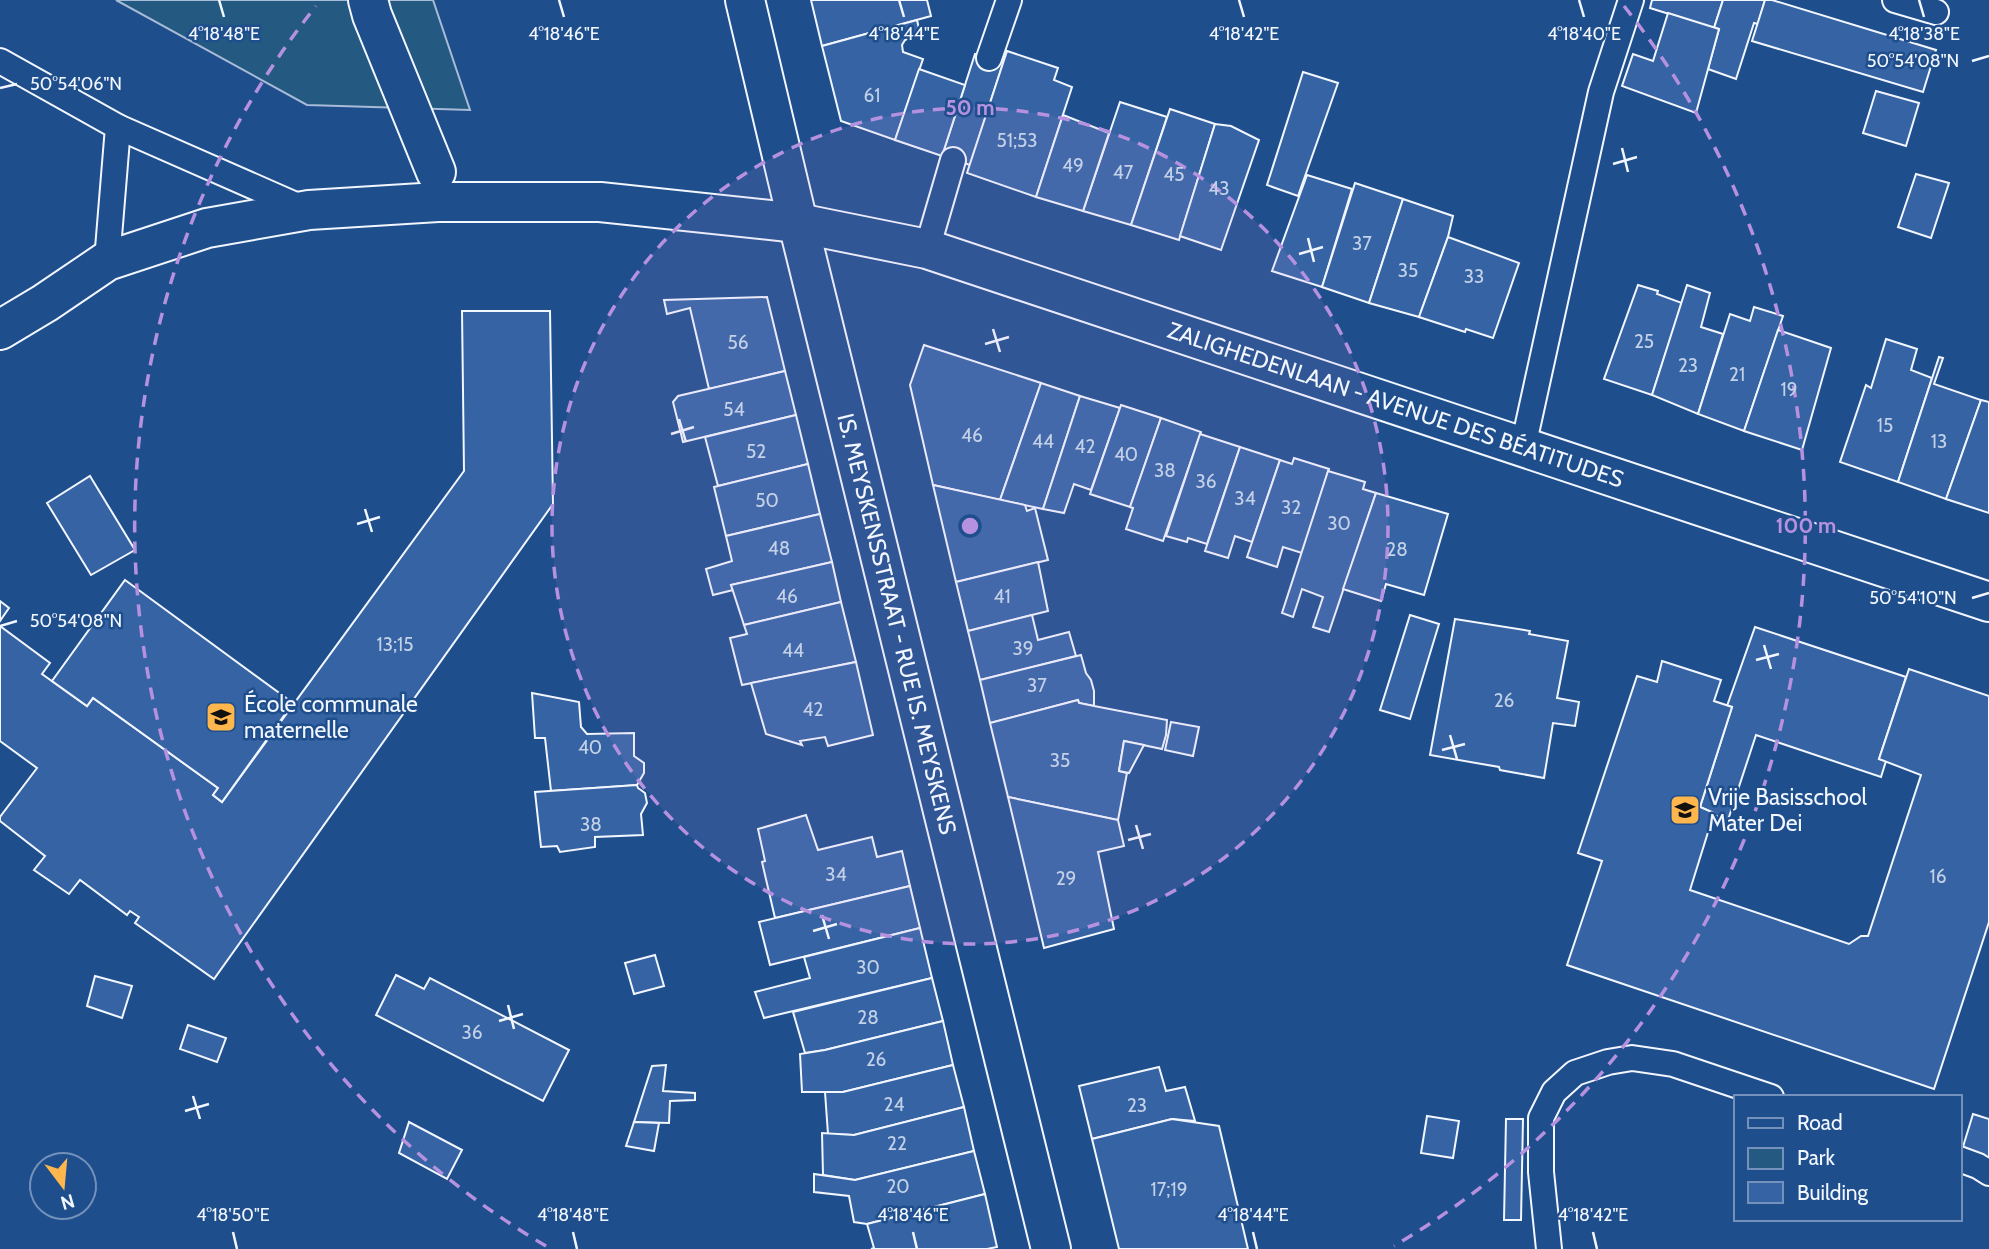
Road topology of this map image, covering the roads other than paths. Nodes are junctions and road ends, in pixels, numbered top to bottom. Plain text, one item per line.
1 (368, 0) edge
2 (745, 0) edge
3 (1009, 0) edge
4 (1631, 0) edge
5 (1895, 0) edge
6 (1936, 12) dead end
7 (989, 58) dead end
8 (0, 61) edge
9 (118, 127) junction
10 (953, 160) dead end
11 (436, 172) dead end
12 (309, 210) junction
13 (797, 223) junction
14 (927, 249) junction
15 (107, 261) junction
16 (0, 330) edge
17 (1523, 447) junction
18 (1989, 602) edge
19 (1765, 1095) edge
20 (1961, 1160) edge
21 (1989, 1173) edge
22 (1051, 1249) edge
23 (1549, 1249) edge

1 - 11 street
2 - 13 street, IS. MEYSKENSSTRAAT - RUE IS. MEYSKENS
3 - 7 lane
4 - 17 lane
5 - 6 lane
8 - 9 lane
9 - 12 lane
9 - 15 lane
10 - 14 lane
12 - 13 street, ZALIGHEDENLAAN - AVENUE DES BÉATITUDES
12 - 15 street, ZALIGHEDENLAAN - AVENUE DES BÉATITUDES
13 - 14 street, ZALIGHEDENLAAN - AVENUE DES BÉATITUDES
13 - 22 street, IS. MEYSKENSSTRAAT - RUE IS. MEYSKENS
14 - 17 street, ZALIGHEDENLAAN - AVENUE DES BÉATITUDES
15 - 16 street, ZALIGHEDENLAAN - AVENUE DES BÉATITUDES
17 - 18 street, ZALIGHEDENLAAN - AVENUE DES BÉATITUDES
19 - 23 lane
20 - 21 lane

